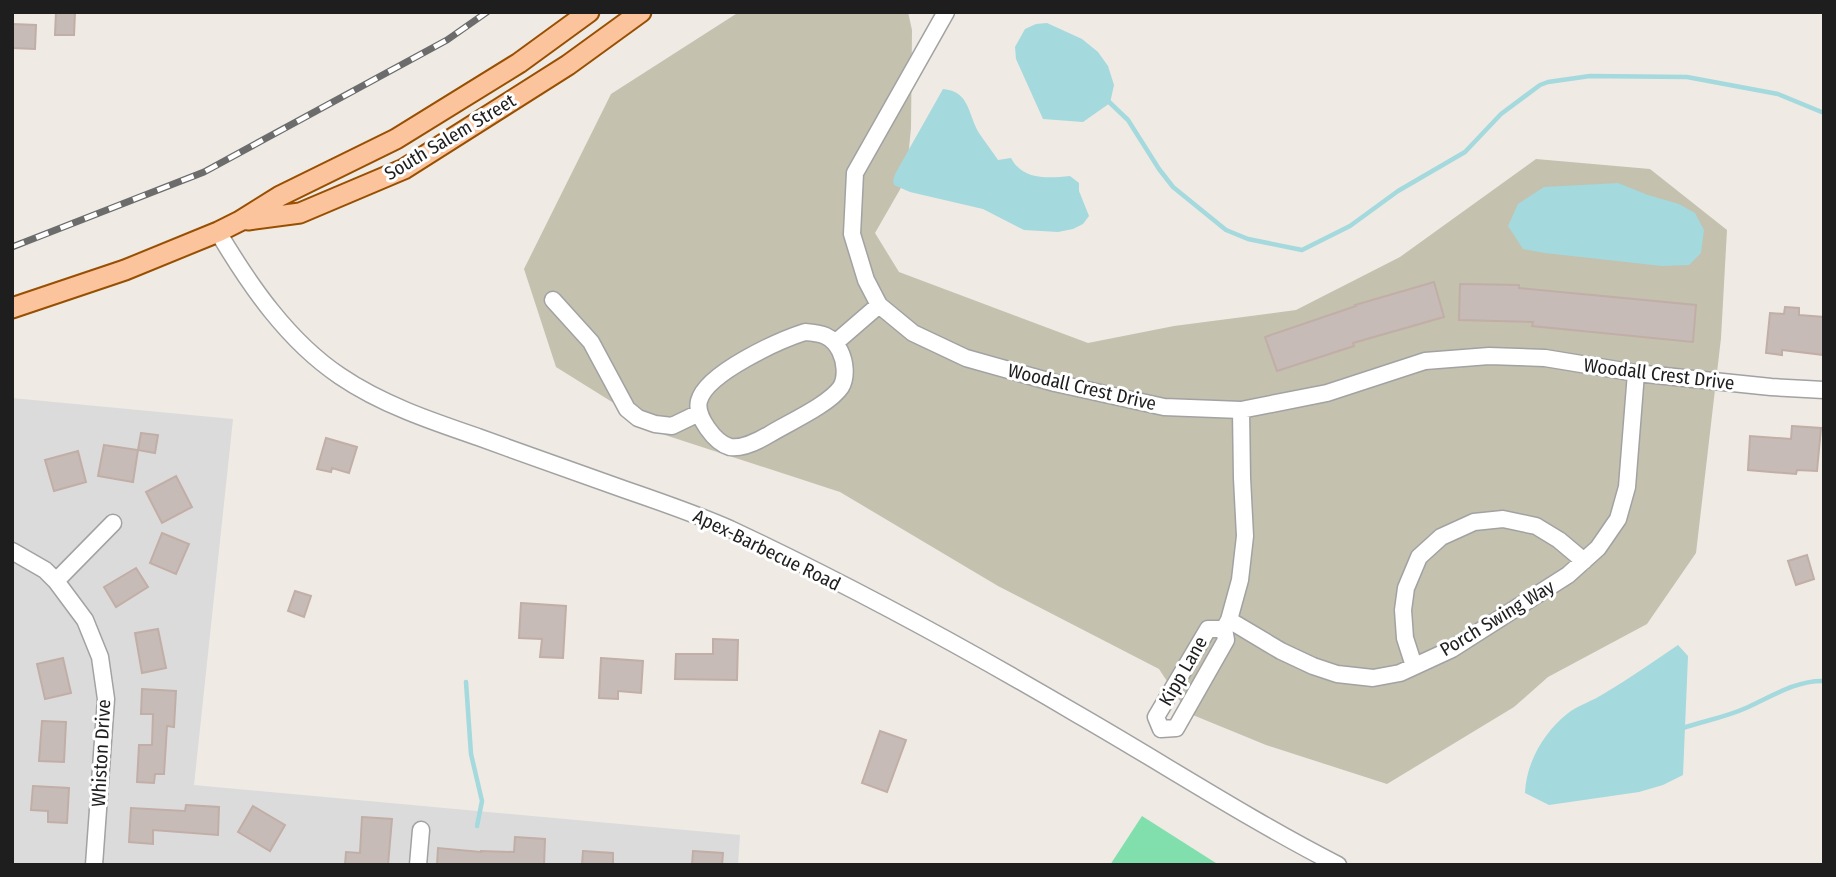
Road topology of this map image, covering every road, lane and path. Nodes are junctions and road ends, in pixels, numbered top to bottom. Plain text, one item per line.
1 (589, 12) edge
2 (641, 12) edge
3 (946, 12) edge
4 (229, 226) junction
5 (553, 300) dead end
6 (879, 305) junction
7 (12, 308) edge
8 (835, 343) junction
9 (1636, 373) junction
10 (1824, 390) edge
11 (1241, 410) junction
12 (699, 413) junction
13 (113, 523) dead end
14 (12, 551) edge
15 (1584, 561) junction
16 (56, 581) junction
17 (1227, 625) junction
18 (1414, 666) junction
19 (1161, 729) junction
20 (1148, 757) junction
21 (421, 830) dead end
22 (94, 865) edge
23 (418, 865) edge
24 (1338, 865) edge

1 - 4 main road, South Salem Street
2 - 4 main road, South Salem Street
3 - 6 street, Woodall Crest Drive
4 - 7 main road, South Salem Street
4 - 20 street, Apex-Barbecue Road
5 - 12 street
6 - 8 street
6 - 11 street, Woodall Crest Drive
8 - 12 street
8 - 12 street
9 - 10 street, Woodall Crest Drive
9 - 11 street, Woodall Crest Drive
9 - 15 street, Porch Swing Way
11 - 17 street, Kipp Lane
13 - 16 street
14 - 16 street, Whiston Drive
15 - 18 street, Porch Swing Way
15 - 18 street
16 - 22 street, Whiston Drive
17 - 18 street, Porch Swing Way
17 - 19 street, Kipp Lane
17 - 19 street, Kipp Lane
19 - 20 street
20 - 24 street, Apex-Barbecue Road
21 - 23 street

